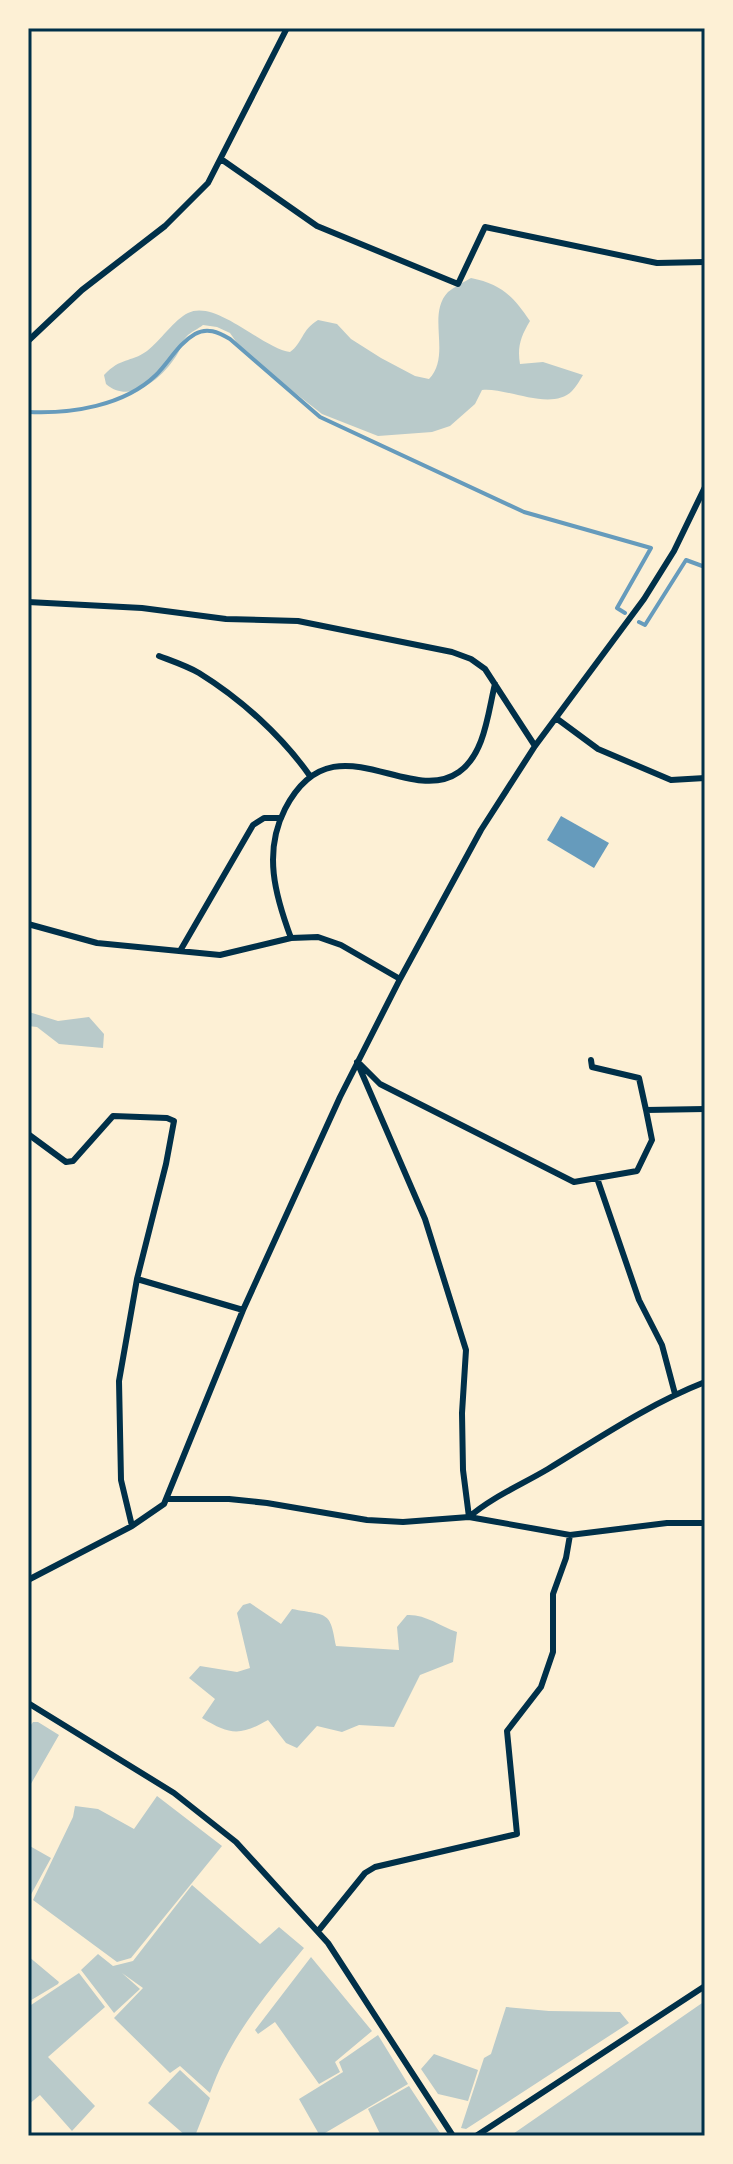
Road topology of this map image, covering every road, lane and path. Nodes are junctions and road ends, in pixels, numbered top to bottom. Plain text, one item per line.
1 (287, 28) edge
2 (221, 159) junction
3 (705, 262) edge
4 (28, 341) edge
5 (705, 487) edge
6 (28, 602) edge
7 (159, 656) dead end
8 (495, 684) junction
9 (556, 718) junction
10 (535, 746) junction
11 (310, 776) junction
12 (705, 778) edge
13 (281, 818) junction
14 (28, 924) edge
15 (291, 938) junction
16 (180, 951) junction
17 (400, 979) junction
18 (591, 1060) dead end
19 (357, 1062) junction
20 (705, 1109) edge
21 (646, 1110) junction
22 (28, 1134) edge
23 (597, 1178) junction
24 (137, 1279) junction
25 (243, 1310) junction
26 (705, 1382) edge
27 (675, 1394) junction
28 (167, 1499) junction
29 (469, 1517) junction
30 (705, 1523) edge
31 (132, 1526) junction
32 (570, 1535) junction
33 (28, 1580) edge
34 (28, 1703) edge
35 (319, 1930) junction
36 (705, 1986) edge
37 (453, 2136) edge
38 (476, 2136) edge

1 - 2 street
2 - 3 street
2 - 4 street
5 - 9 street
6 - 8 street
7 - 11 street
8 - 10 street
8 - 11 street
9 - 10 street
9 - 12 street
10 - 17 street
11 - 13 street
13 - 15 street
13 - 16 street
14 - 16 street
15 - 16 street
15 - 17 street
17 - 19 street
18 - 21 street
19 - 23 street
19 - 25 street
19 - 29 street
20 - 21 street
21 - 23 street
22 - 24 street
23 - 27 street
24 - 25 street
24 - 31 street
25 - 28 street
26 - 27 street
27 - 29 street
28 - 29 street
28 - 31 street
29 - 32 street
30 - 32 street
31 - 33 street
32 - 35 street
34 - 35 street
35 - 37 street
36 - 38 street

